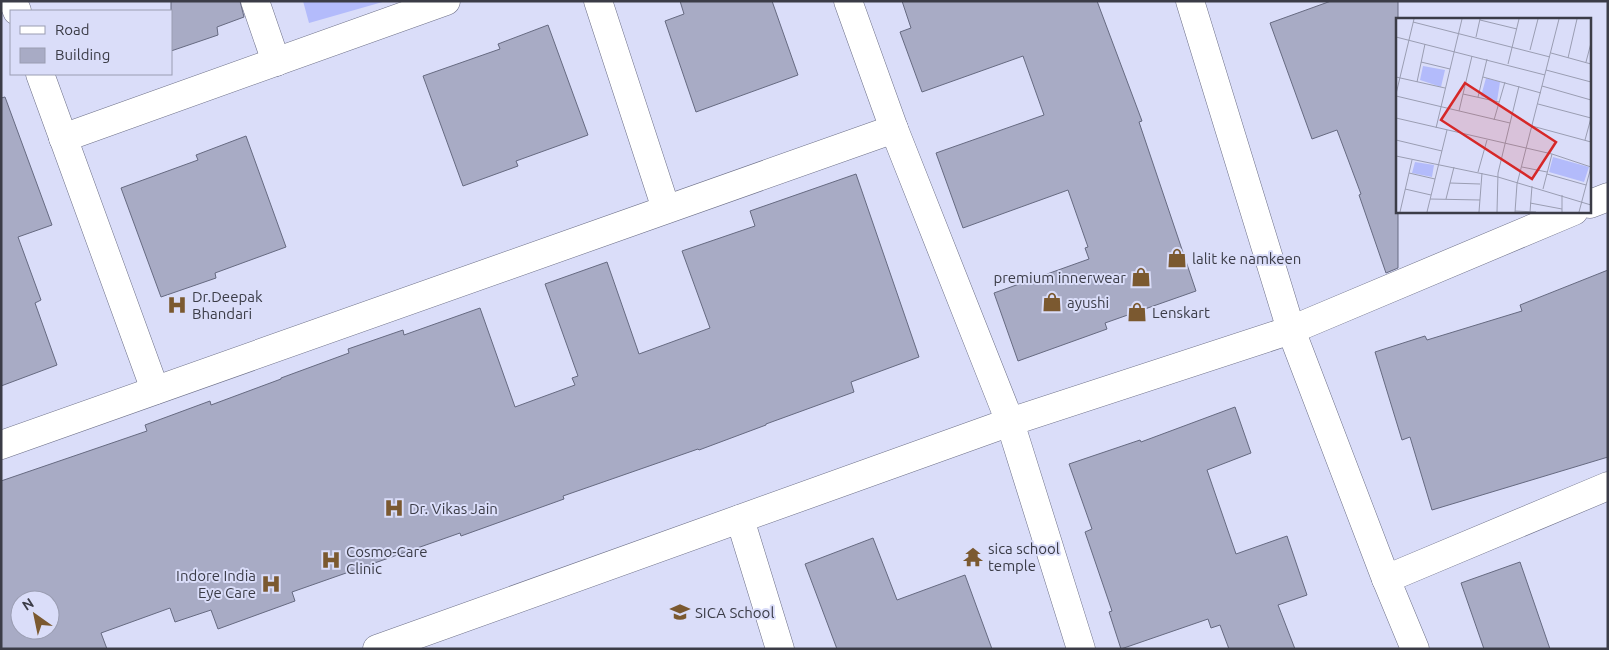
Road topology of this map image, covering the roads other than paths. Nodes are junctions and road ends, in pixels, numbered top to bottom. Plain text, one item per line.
1 (254, 1) edge
2 (446, 1) edge
3 (598, 1) edge
4 (848, 1) edge
5 (1190, 1) edge
6 (276, 62) junction
7 (40, 75) edge
8 (894, 129) junction
9 (63, 138) junction
10 (1608, 197) edge
11 (1592, 203) edge
12 (666, 210) junction
13 (1572, 212) edge
14 (1292, 330) junction
15 (156, 390) junction
16 (1010, 422) junction
17 (1, 445) edge
18 (1608, 486) edge
19 (740, 519) junction
20 (1386, 579) junction
21 (377, 649) edge
22 (780, 649) edge
23 (1081, 649) edge
24 (1415, 649) edge

1 - 6 street
2 - 6 street
3 - 12 street
4 - 8 street
5 - 14 street
6 - 9 street
7 - 9 street
8 - 12 street
8 - 16 street
9 - 15 street
10 - 11 street
12 - 15 street
13 - 14 street
14 - 16 street
14 - 20 street
15 - 17 street
16 - 19 street
16 - 23 street
18 - 20 street
19 - 21 street
19 - 22 street
20 - 24 street

